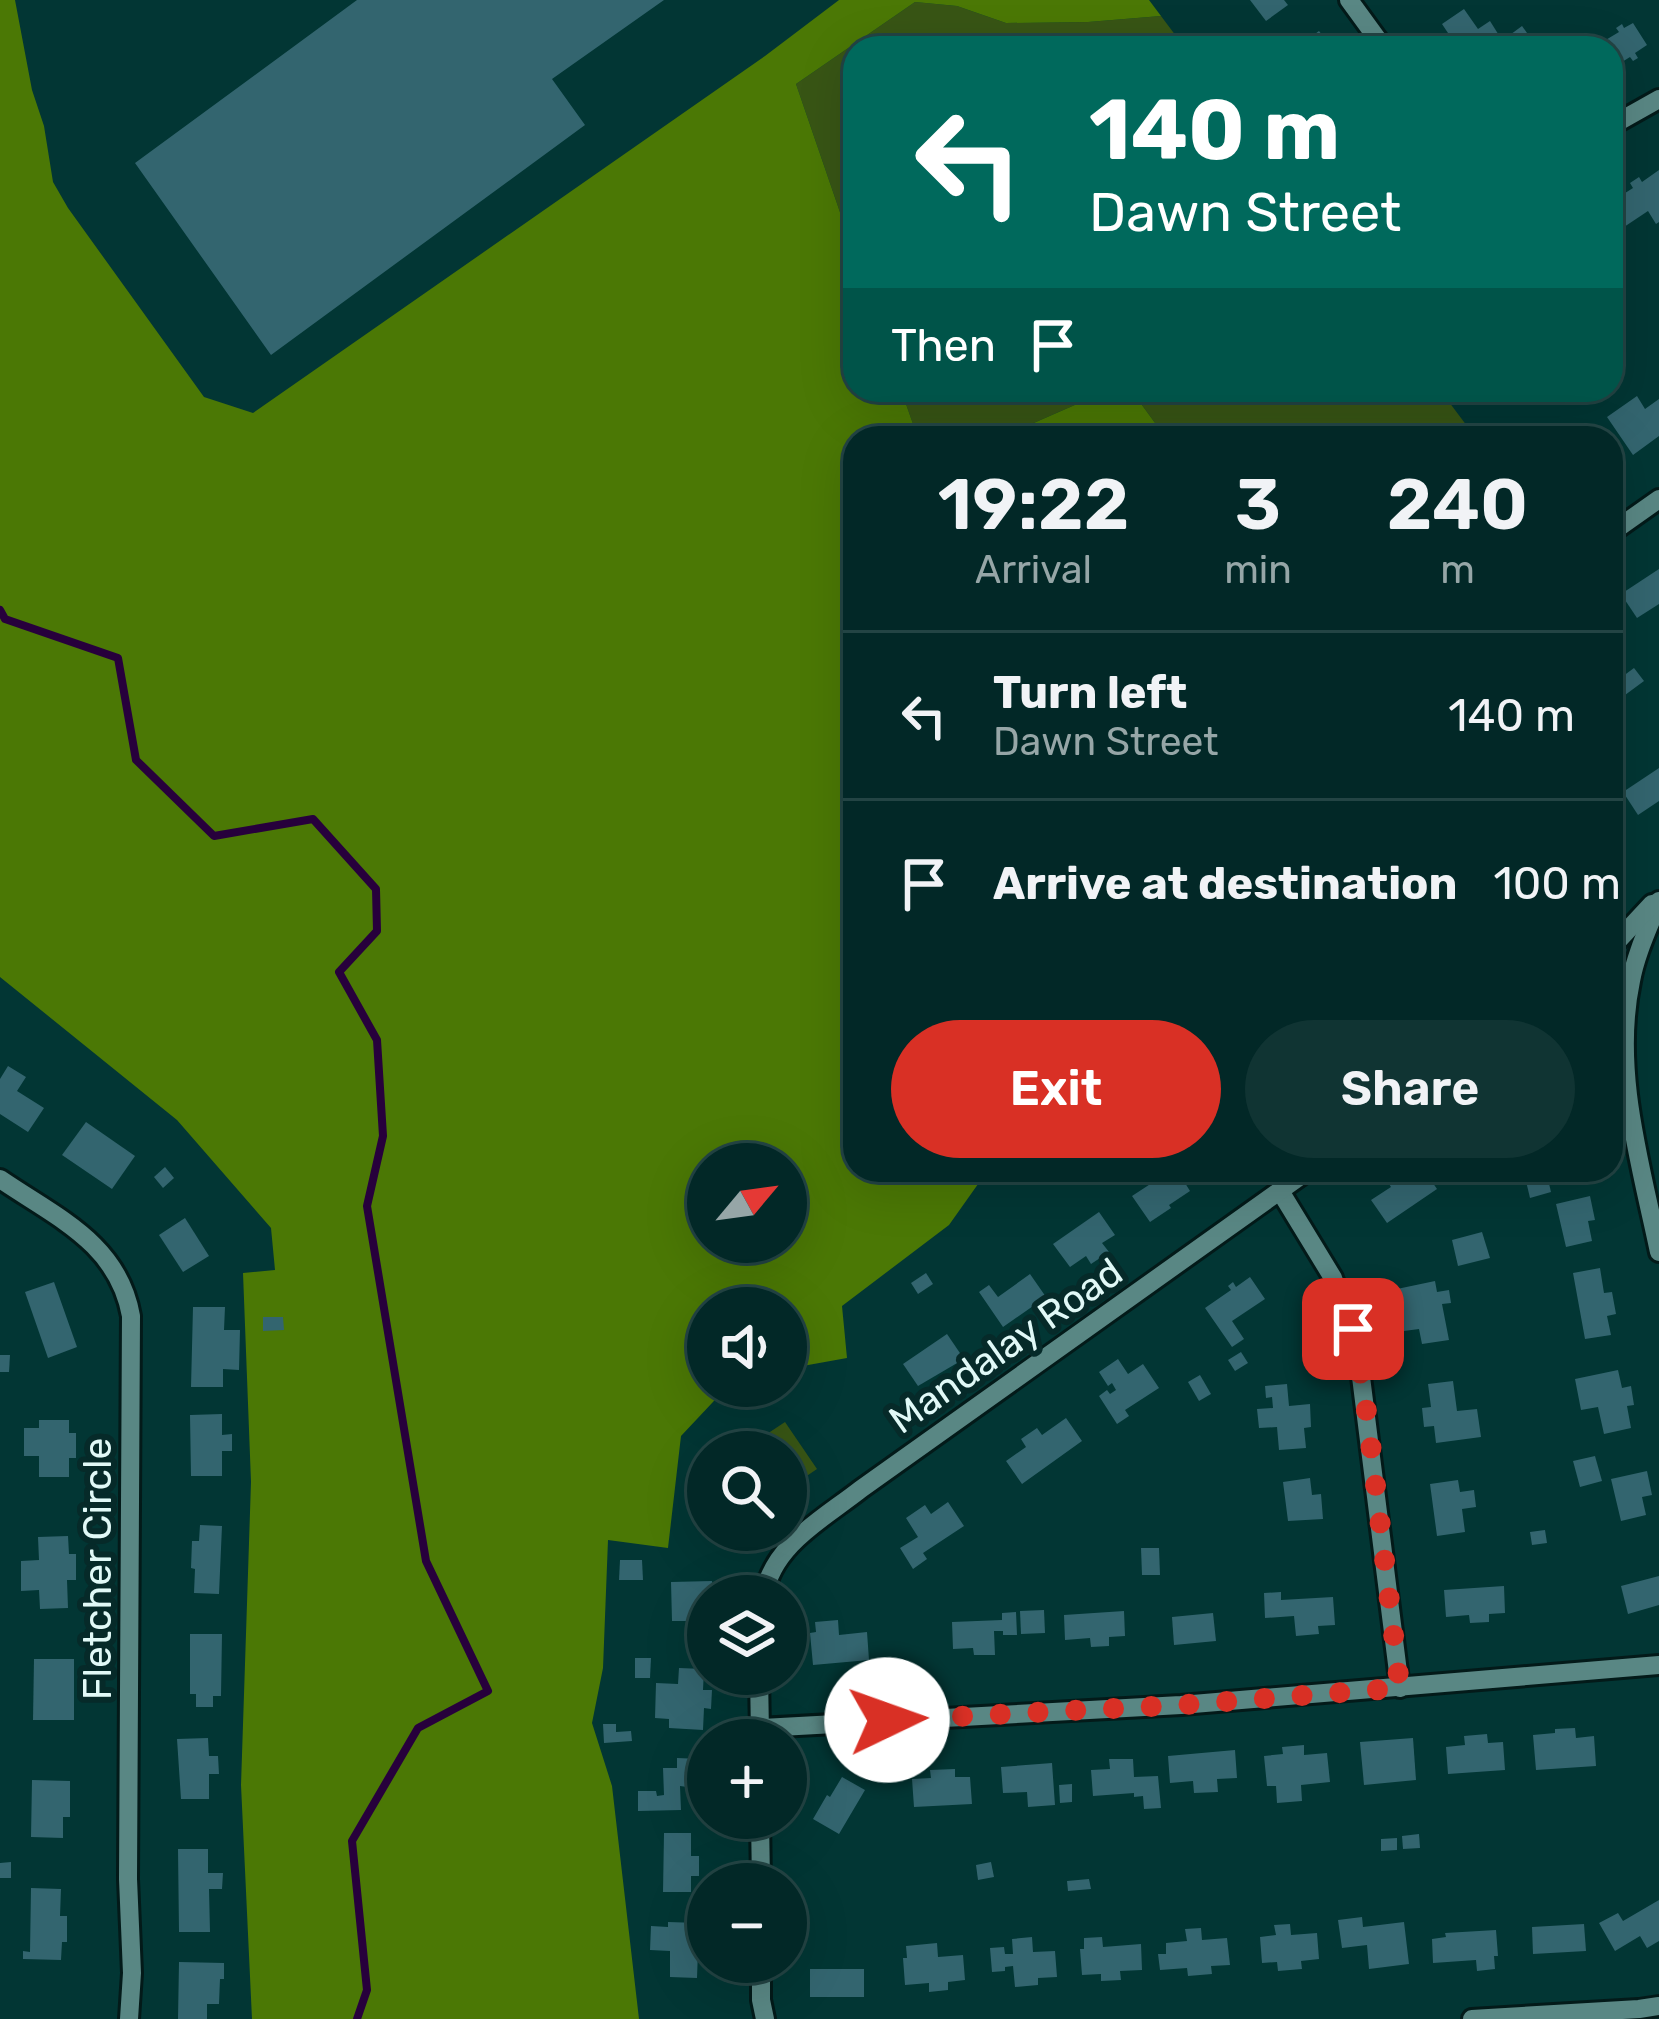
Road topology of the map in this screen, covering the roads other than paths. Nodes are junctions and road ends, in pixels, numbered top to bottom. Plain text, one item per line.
1 (1349, 0) edge
2 (1375, 36) edge
3 (1659, 99) edge
4 (1623, 119) edge
5 (1659, 499) edge
6 (1623, 524) edge
7 (1659, 898) edge
8 (1623, 937) edge
9 (1623, 1111) edge
10 (1635, 1130) junction
11 (0, 1179) edge
12 (1293, 1182) edge
13 (1280, 1191) junction
14 (1659, 1252) edge
15 (771, 1575) edge
16 (1659, 1665) edge
17 (1400, 1688) junction
18 (807, 1731) edge
19 (761, 1983) edge
20 (1659, 2006) edge
21 (129, 2019) edge
22 (765, 2019) edge
23 (1472, 2019) edge

1 - 2 street
3 - 4 street
5 - 6 street
7 - 8 street
7 - 10 street
9 - 10 street
10 - 14 street
11 - 21 street, Fletcher Circle
12 - 13 street, Mandalay Road
13 - 15 street, Mandalay Road
13 - 17 street
16 - 17 street
17 - 18 street
19 - 22 street
20 - 23 street

